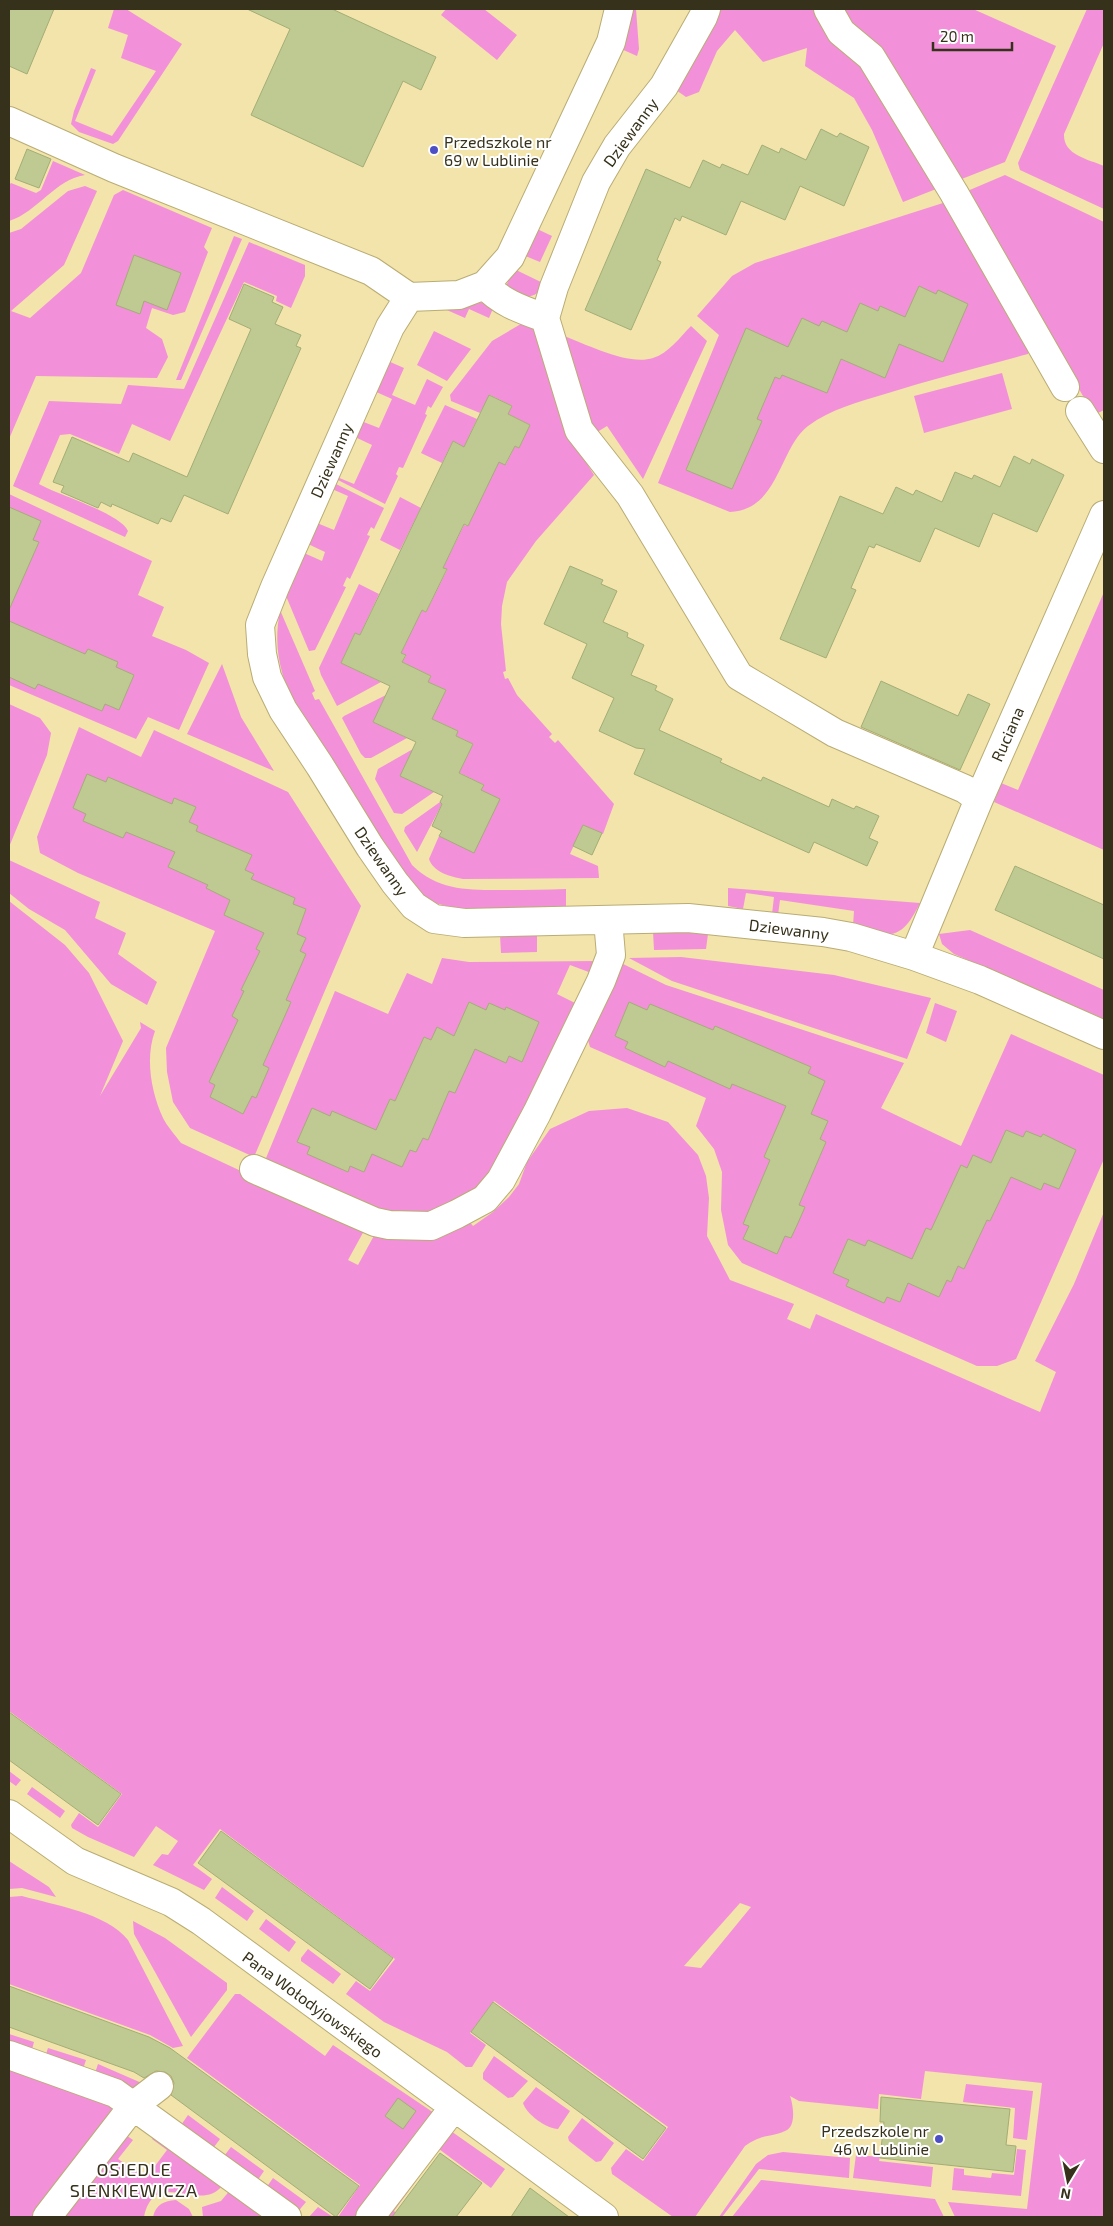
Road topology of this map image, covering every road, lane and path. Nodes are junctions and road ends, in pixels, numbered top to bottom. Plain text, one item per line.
1 (619, 9) edge
2 (706, 9) edge
3 (828, 9) edge
4 (9, 121) edge
5 (485, 285) junction
6 (409, 297) junction
7 (545, 318) junction
8 (1065, 387) dead end
9 (1080, 411) dead end
10 (1104, 449) edge
11 (1104, 515) edge
12 (979, 799) junction
13 (608, 920) junction
14 (914, 956) junction
15 (1104, 1035) edge
16 (254, 1169) dead end
17 (9, 1814) edge
18 (9, 2055) edge
19 (159, 2086) dead end
20 (133, 2106) junction
21 (454, 2107) junction
22 (47, 2217) edge
23 (287, 2217) edge
24 (370, 2217) edge
25 (604, 2217) edge

1 - 5 street
2 - 7 street, Dziewanny
3 - 8 street
4 - 6 street
5 - 6 street
5 - 7 street
6 - 13 street, Dziewanny
7 - 12 street
9 - 10 street
11 - 12 street, Ruciana
12 - 14 street, Ruciana
13 - 14 street, Dziewanny
13 - 16 street
14 - 15 street, Dziewanny
17 - 21 street, Pana Wołodyjowskiego
18 - 20 street
19 - 20 street
20 - 22 street
20 - 23 street
21 - 24 street
21 - 25 street, Pana Wołodyjowskiego

